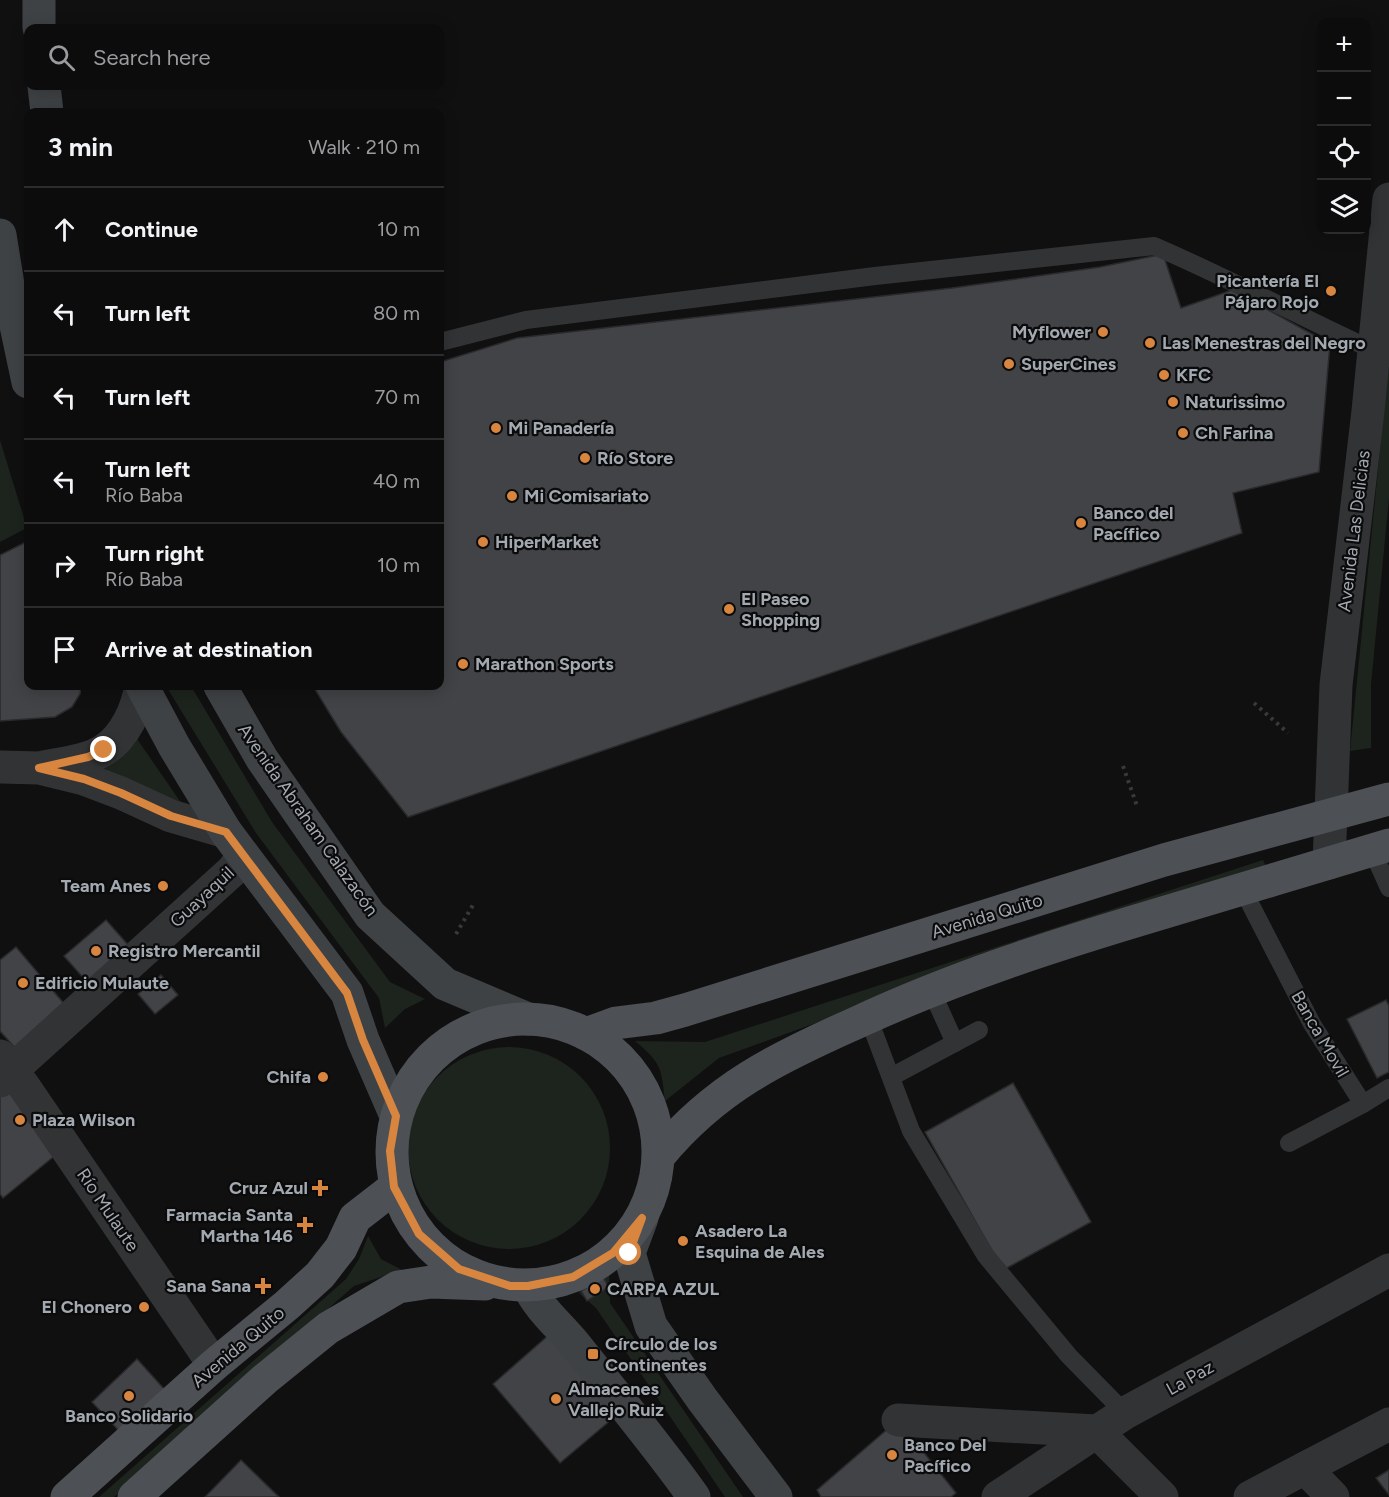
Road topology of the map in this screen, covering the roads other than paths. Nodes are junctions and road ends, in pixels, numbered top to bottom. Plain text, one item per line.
1 (39, 0) edge
2 (39, 24) edge
3 (44, 90) edge
4 (47, 108) edge
5 (1389, 199) edge
6 (0, 235) edge
7 (5, 298) edge
8 (444, 341) edge
9 (1375, 351) junction
10 (24, 367) edge
11 (141, 690) edge
12 (144, 690) edge
13 (222, 690) edge
14 (0, 767) edge
15 (39, 768) junction
16 (1389, 799) edge
17 (1331, 815) junction
18 (235, 844) junction
19 (1381, 848) edge
20 (1329, 863) junction
21 (1242, 888) junction
22 (1389, 888) edge
23 (931, 990) junction
24 (868, 1017) junction
25 (528, 1019) junction
26 (979, 1030) dead end
27 (586, 1034) junction
28 (955, 1042) junction
29 (4, 1070) edge
30 (891, 1077) junction
31 (1389, 1088) edge
32 (1363, 1104) junction
33 (396, 1116) junction
34 (1289, 1143) dead end
35 (659, 1156) junction
36 (394, 1187) junction
37 (642, 1218) junction
38 (1389, 1270) edge
39 (519, 1286) junction
40 (214, 1365) junction
41 (1125, 1413) junction
42 (898, 1420) dead end
43 (1389, 1424) edge
44 (1096, 1431) junction
45 (1305, 1468) junction
46 (67, 1497) edge
47 (134, 1497) edge
48 (694, 1497) edge
49 (776, 1497) edge
50 (998, 1497) edge
51 (1162, 1497) edge
52 (1250, 1497) edge
53 (1333, 1497) edge

1 - 2 main road
3 - 4 main road
5 - 9 street, Avenida Las Delicias
6 - 7 main road
7 - 10 main road
8 - 9 lane
9 - 17 street, Avenida Las Delicias
11 - 15 street
12 - 18 main road
13 - 25 main road, Avenida Abraham Calazacón
14 - 15 street
15 - 18 street
16 - 17 main road, Avenida Quito
17 - 20 street, Avenida Las Delicias
17 - 27 main road, Avenida Quito
18 - 29 street, Guayaquil
18 - 33 main road
19 - 20 main road
19 - 22 lane
20 - 21 main road
21 - 23 main road
21 - 32 lane, Banca Movil
23 - 24 main road
23 - 28 lane
24 - 30 lane
24 - 35 main road
25 - 27 main road
25 - 33 main road
26 - 28 lane
27 - 35 main road
28 - 30 lane
29 - 40 street, Río Mulaute
30 - 41 lane
31 - 32 lane
32 - 34 lane
33 - 36 main road
35 - 37 main road
36 - 39 main road
36 - 40 main road, Avenida Quito
37 - 39 main road
37 - 49 main road
38 - 41 street, La Paz
39 - 47 main road
39 - 48 main road
40 - 46 main road, Avenida Quito
41 - 44 street, La Paz
42 - 44 street
43 - 45 street
44 - 50 street, La Paz
44 - 51 street
45 - 52 street
45 - 53 street

